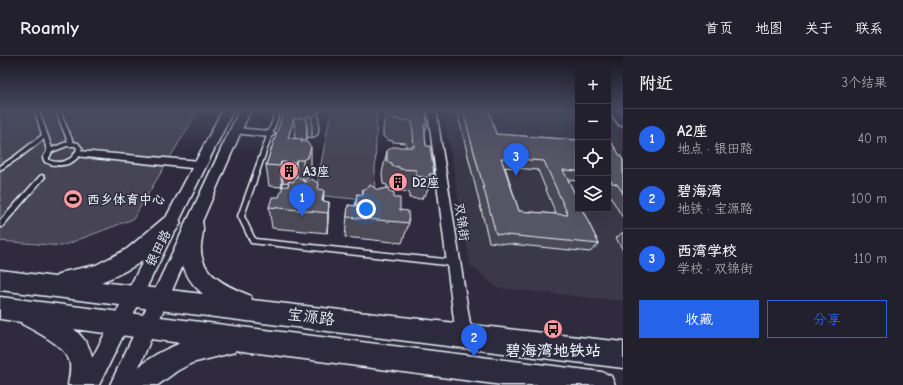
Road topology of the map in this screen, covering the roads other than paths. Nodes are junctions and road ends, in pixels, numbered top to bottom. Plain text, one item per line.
1 (43, 126) edge
2 (64, 126) edge
3 (220, 126) edge
4 (238, 126) edge
5 (273, 126) edge
6 (434, 126) edge
7 (236, 131) junction
8 (45, 134) junction
9 (270, 134) junction
10 (71, 143) junction
11 (50, 151) junction
12 (79, 154) junction
13 (201, 165) junction
14 (0, 168) edge
15 (42, 177) dead end
16 (171, 223) junction
17 (194, 224) junction
18 (0, 225) edge
19 (454, 263) junction
20 (0, 280) edge
21 (46, 286) junction
22 (134, 296) junction
23 (160, 299) junction
24 (4, 308) edge
25 (261, 311) junction
26 (120, 323) junction
27 (147, 327) junction
28 (464, 336) junction
29 (246, 340) junction
30 (623, 355) edge
31 (81, 385) edge
32 (88, 385) edge
33 (120, 385) edge
34 (139, 385) edge
35 (602, 385) edge

1 - 8 lane
2 - 10 lane
3 - 13 street, 银田路
4 - 7 street, 银田路
5 - 9 lane
6 - 19 street, 双锦街
7 - 9 street
7 - 17 street, 银田路
8 - 11 lane
8 - 14 lane
9 - 19 lane
10 - 11 lane
10 - 12 lane
11 - 12 lane
12 - 13 street
13 - 16 street, 银田路
15 - 18 lane
16 - 21 main road
16 - 22 street, 银田路
17 - 23 street, 银田路
17 - 25 main road
19 - 28 street, 双锦街
20 - 21 main road, 宝源路
21 - 22 main road, 宝源路
22 - 23 main road, 宝源路
22 - 26 street, 银田路
23 - 25 main road, 宝源路
23 - 27 street, 银田路
24 - 26 main road
24 - 31 main road
25 - 28 main road, 宝源路
26 - 27 main road
26 - 32 street, 银田路
27 - 29 main road
27 - 33 street, 银田路
28 - 30 main road, 宝源路
29 - 34 main road
29 - 35 main road

